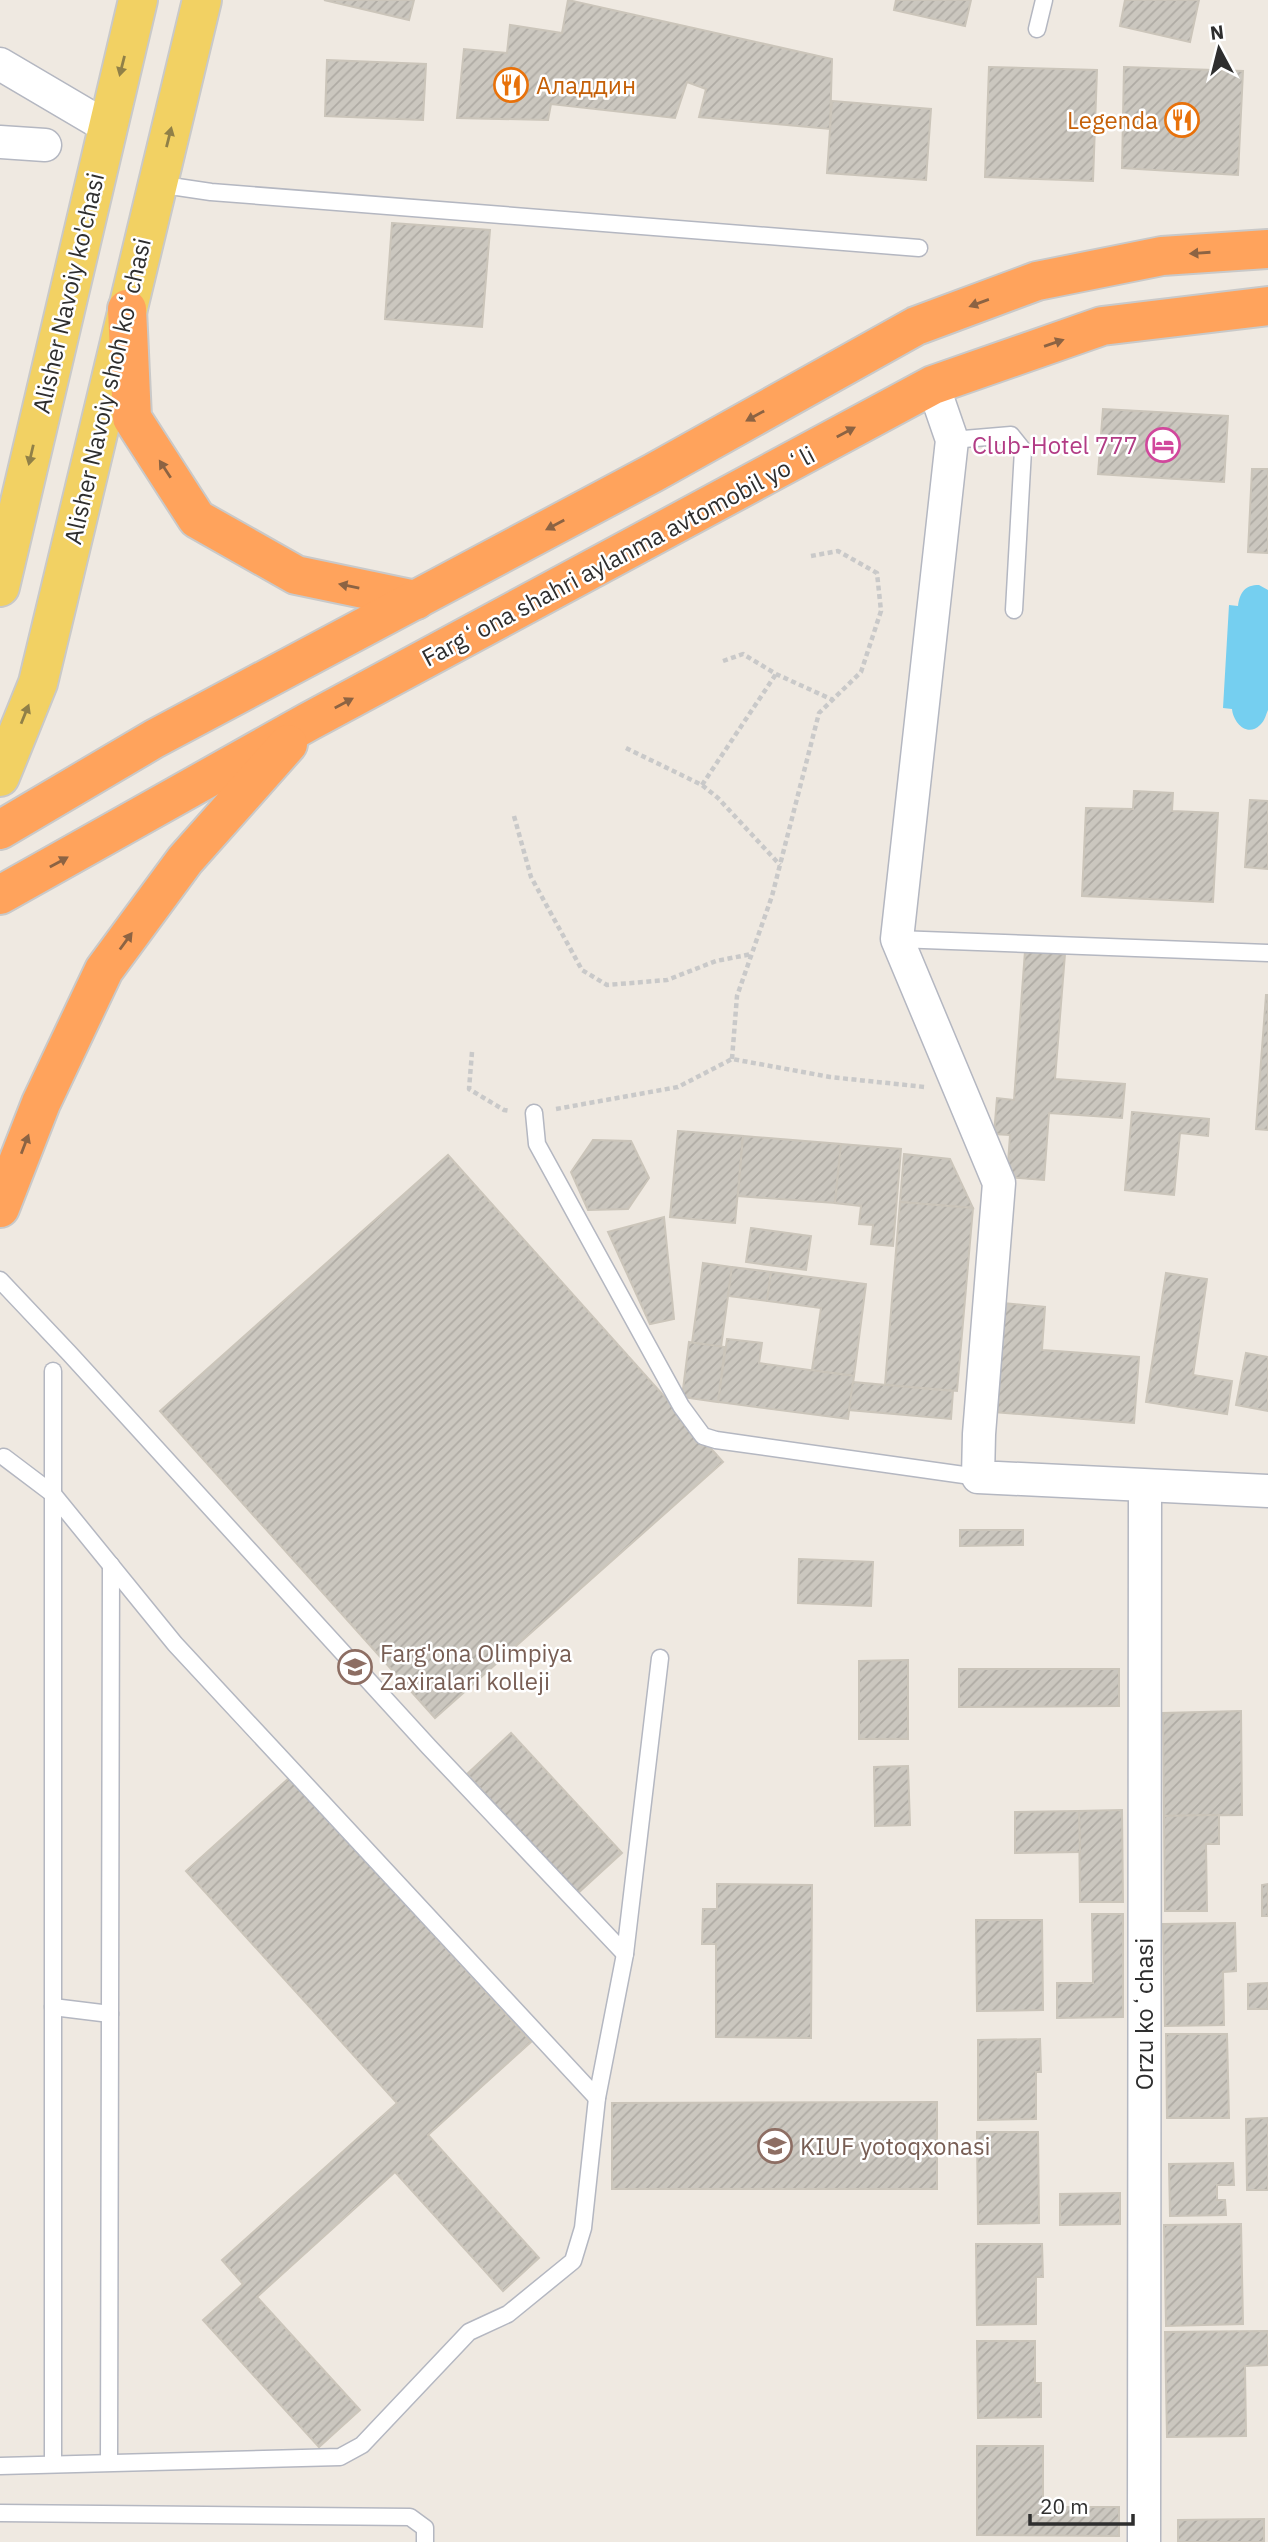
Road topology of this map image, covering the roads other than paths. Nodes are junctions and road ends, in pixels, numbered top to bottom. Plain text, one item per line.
1 (138, 0) edge
2 (202, 0) edge
3 (1044, 0) edge
4 (1037, 29) dead end
5 (0, 64) edge
6 (107, 127) junction
7 (0, 142) edge
8 (45, 145) dead end
9 (157, 184) junction
10 (919, 248) dead end
11 (1268, 249) edge
12 (1268, 306) edge
13 (127, 309) junction
14 (933, 385) junction
15 (952, 440) junction
16 (0, 587) edge
17 (416, 600) junction
18 (1014, 610) dead end
19 (308, 722) junction
20 (0, 777) edge
21 (0, 830) edge
22 (0, 895) edge
23 (897, 939) junction
24 (1268, 953) edge
25 (534, 1113) road end
26 (0, 1208) edge
27 (0, 1280) edge
28 (53, 1371) dead end
29 (4, 1457) dead end
30 (978, 1477) junction
31 (1144, 1486) junction
32 (1268, 1491) edge
33 (53, 1494) junction
34 (111, 1565) junction
35 (660, 1658) dead end
36 (625, 1954) junction
37 (53, 2007) junction
38 (110, 2014) junction
39 (597, 2098) junction
40 (109, 2462) junction
41 (53, 2464) junction
42 (0, 2466) edge
43 (0, 2513) edge
44 (425, 2542) edge
45 (1144, 2542) edge

1 -> 6 main road, Alisher Navoiy ko'chasi
9 -> 2 main road, Alisher Navoiy shoh koʻchasi
3 - 4 lane
5 - 6 street
6 -> 16 main road, Alisher Navoiy ko'chasi
7 - 8 street
9 - 10 lane
9 - 13 main road, Alisher Navoiy shoh koʻchasi
11 -> 17 highway
14 -> 12 highway, Fargʻona shahri aylanma avtomobil yoʻli
17 -> 13 highway
20 -> 13 main road, Alisher Navoiy shoh koʻchasi
14 - 15 street
19 -> 14 highway, Fargʻona shahri aylanma avtomobil yoʻli
15 - 18 lane
15 - 23 street
17 - 21 highway
22 -> 19 highway, Fargʻona shahri aylanma avtomobil yoʻli
26 -> 19 highway
23 - 24 lane
23 - 30 street
25 - 30 lane
27 - 36 lane
28 - 33 lane
29 - 33 lane
30 - 31 street
31 - 32 street
31 - 45 street, Orzu koʻchasi
33 - 34 lane
33 - 37 lane
34 - 38 lane
34 - 39 lane
35 - 36 lane
36 - 39 lane
37 - 38 lane
37 - 41 lane
38 - 40 lane
39 - 40 lane
40 - 41 lane
41 - 42 lane
43 - 44 lane

